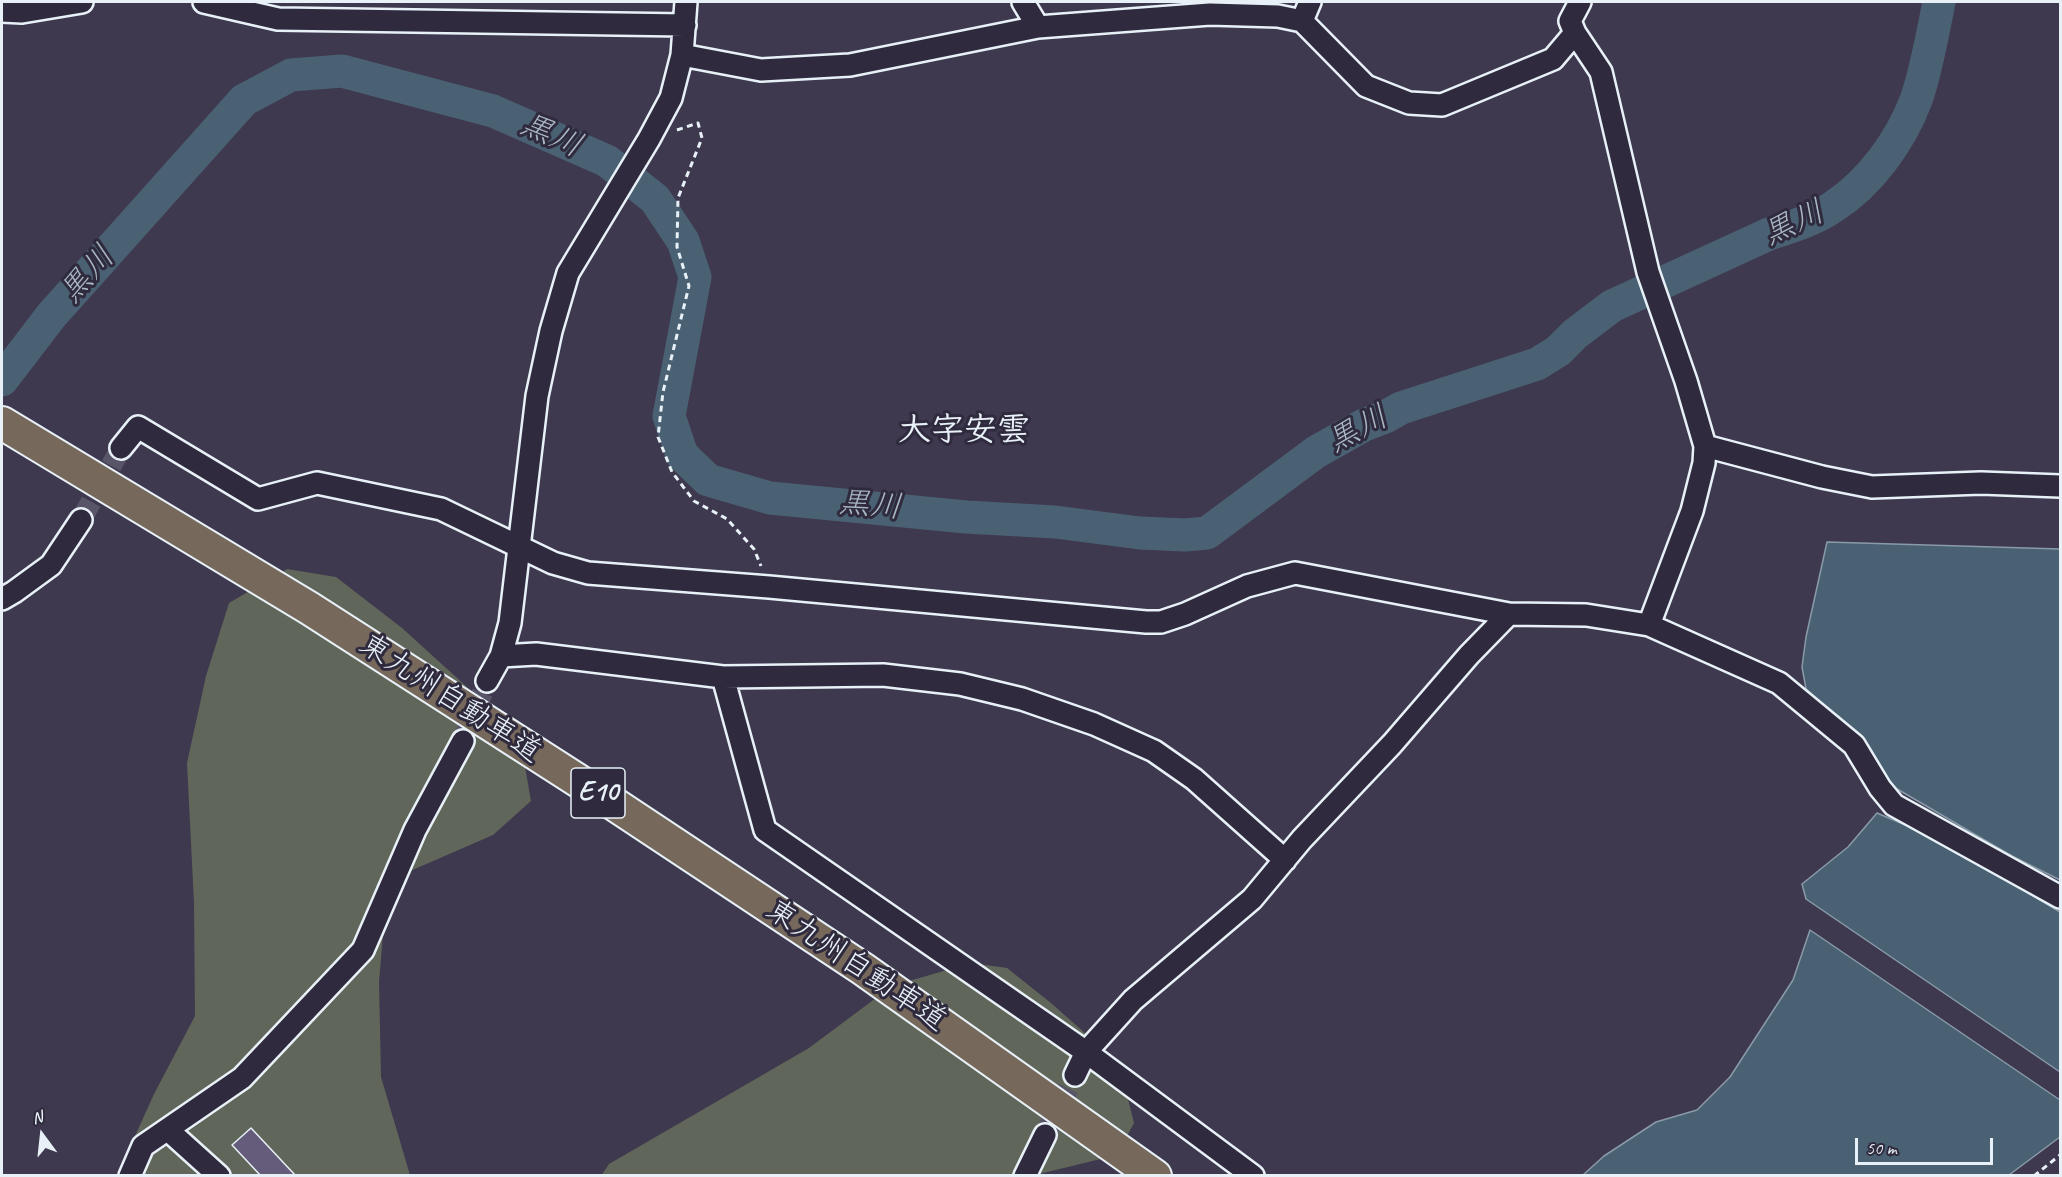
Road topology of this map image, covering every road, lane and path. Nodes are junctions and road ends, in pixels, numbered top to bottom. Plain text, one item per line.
1 (82, 2) edge
2 (204, 2) edge
3 (686, 2) edge
4 (1023, 2) edge
5 (1580, 2) edge
6 (2, 11) edge
7 (1306, 11) edge
8 (685, 25) junction
9 (1038, 27) junction
10 (1575, 33) junction
11 (682, 55) junction
12 (649, 139) junction
13 (13, 429) edge
14 (1705, 446) junction
15 (120, 448) tunnel mouth
16 (2061, 486) edge
17 (81, 519) tunnel mouth
18 (520, 547) junction
19 (769, 587) junction
20 (2, 599) edge
21 (1509, 614) junction
22 (1649, 625) junction
23 (501, 656) junction
24 (723, 677) junction
25 (488, 681) tunnel mouth
26 (464, 741) tunnel mouth
27 (1285, 860) junction
28 (2061, 897) edge
29 (1086, 1052) junction
30 (1075, 1075) tunnel mouth
31 (168, 1130) junction
32 (1045, 1135) tunnel mouth
33 (2061, 1155) edge
34 (130, 1176) edge
35 (219, 1176) edge
36 (1024, 1176) edge
37 (1155, 1176) edge
38 (1253, 1176) edge
39 (2034, 1176) edge

1 - 6 street
2 - 8 street
3 - 8 street
4 - 9 street
5 - 10 street
7 - 9 street
7 - 10 street
8 - 11 street
9 - 11 street
10 - 14 street
11 - 12 street
12 - 18 street
12 - 19 path
13 - 37 highway, 東九州自動車道 / E10
14 - 16 street
14 - 22 street
15 - 18 street
17 - 20 street
18 - 19 street
18 - 23 street
19 - 21 street
21 - 22 street
21 - 27 street
22 - 28 street
23 - 24 street
23 - 25 street
24 - 27 street
24 - 29 street
26 - 31 street
27 - 29 street
29 - 30 street
29 - 38 street
31 - 34 street
31 - 35 street
32 - 36 street
33 - 39 path

